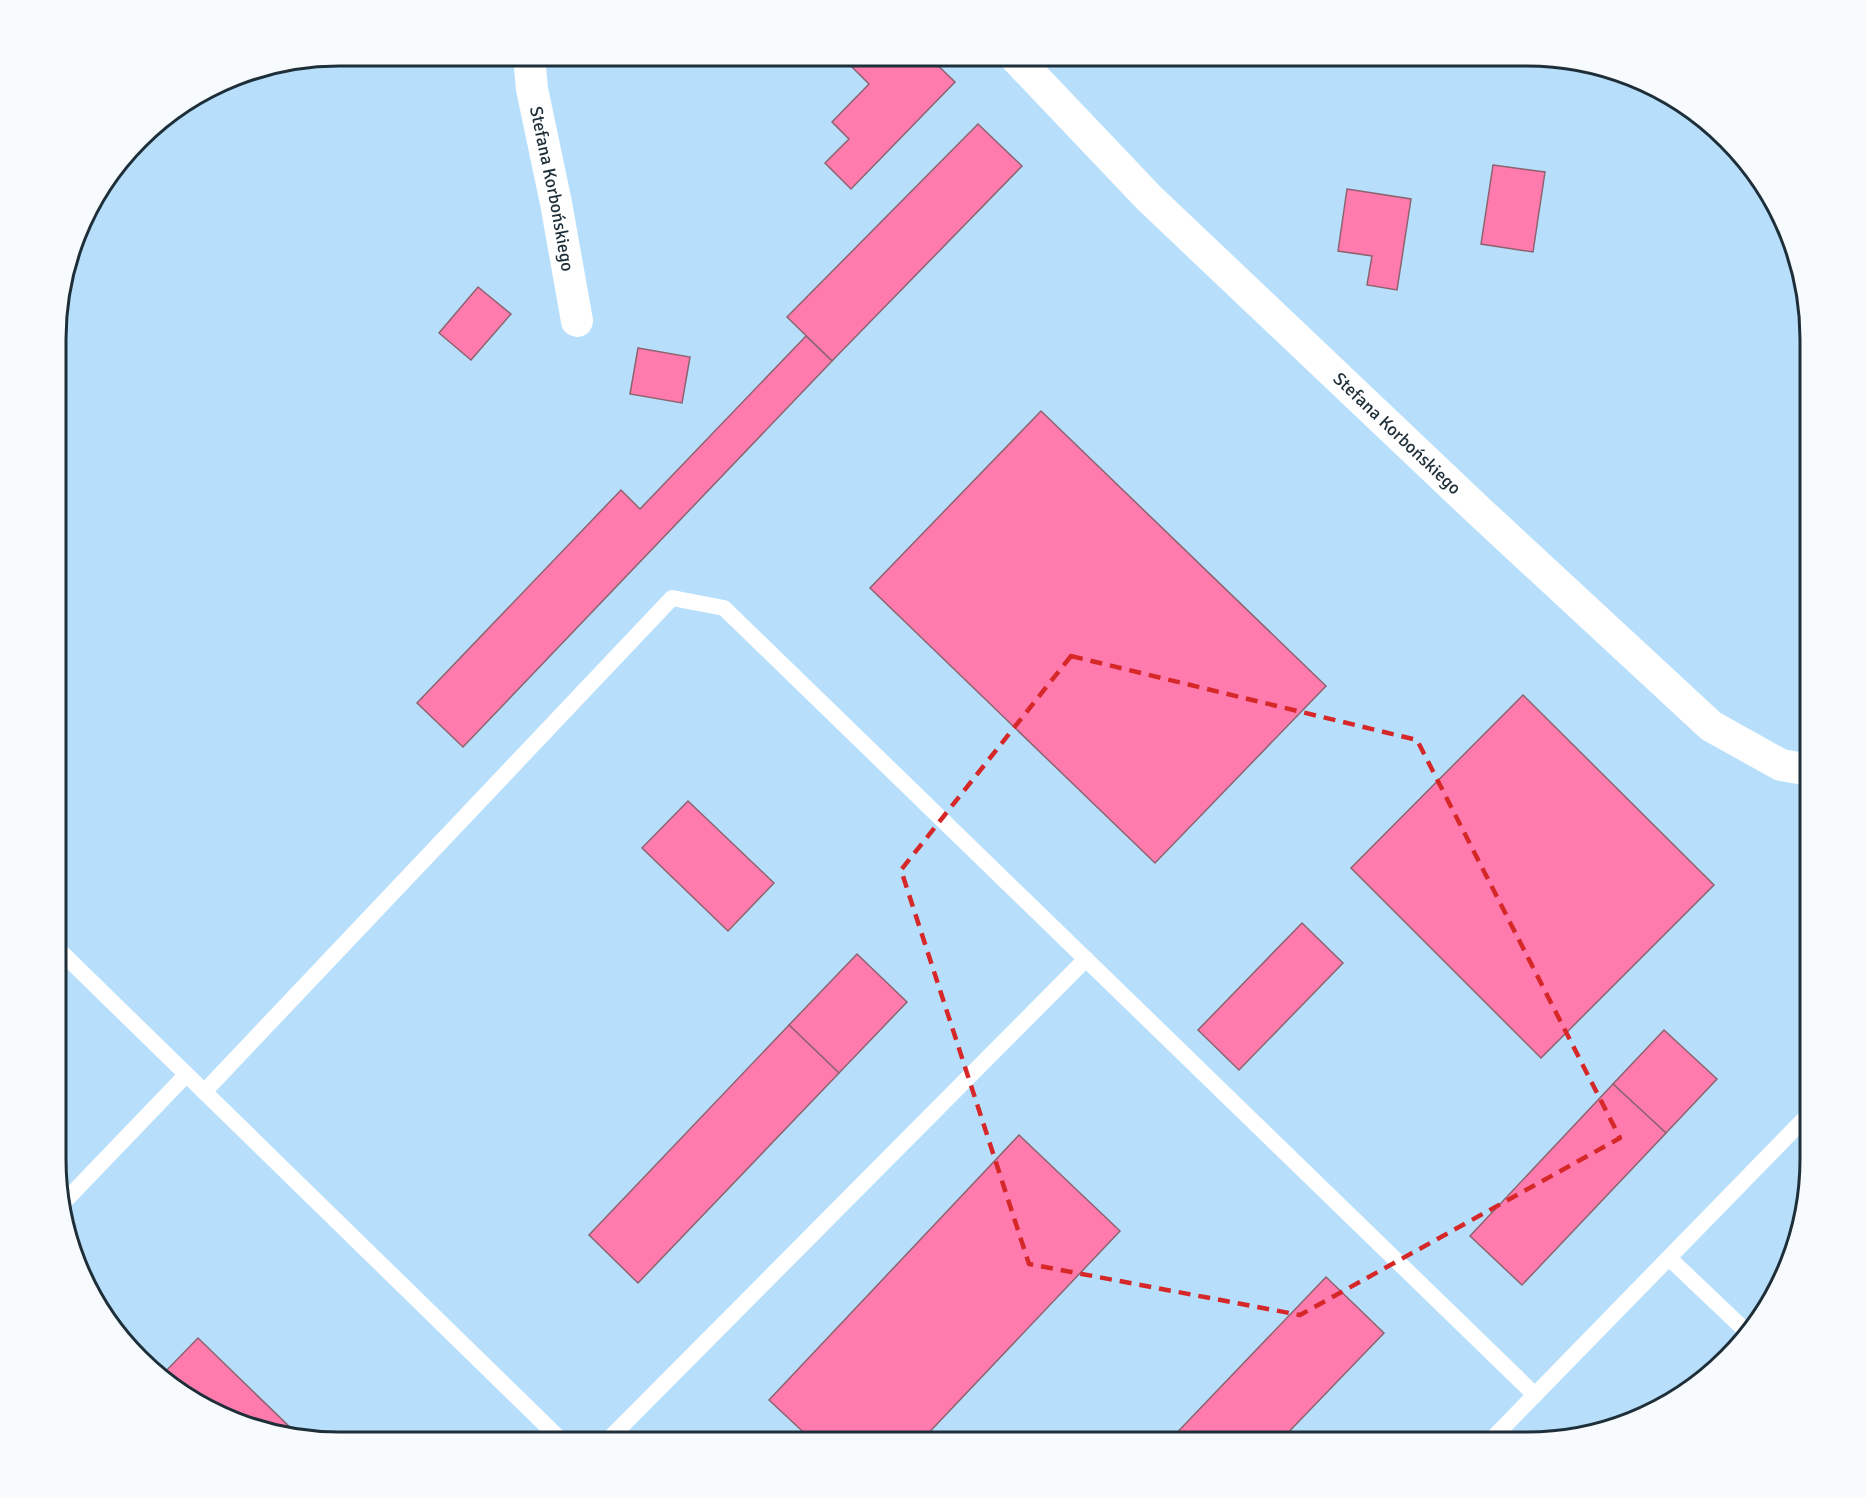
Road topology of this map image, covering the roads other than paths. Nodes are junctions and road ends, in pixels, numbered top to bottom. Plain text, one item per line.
1 (530, 66) edge
2 (1024, 66) edge
3 (577, 321) dead end
4 (1800, 768) edge
5 (66, 957) edge
6 (1086, 959) junction
7 (186, 1075) junction
8 (204, 1092) junction
9 (1800, 1123) edge
10 (69, 1197) edge
11 (1669, 1258) junction
12 (1742, 1327) edge
13 (1535, 1395) junction
14 (553, 1432) edge
15 (616, 1432) edge
16 (1500, 1432) edge

1 - 3 street, Stefana Korbońskiego
2 - 4 street, Stefana Korbońskiego
5 - 7 lane
6 - 8 lane
6 - 13 lane
6 - 15 lane
7 - 8 lane
7 - 10 lane
8 - 14 lane
9 - 11 lane
11 - 12 lane
11 - 13 lane
13 - 16 lane

